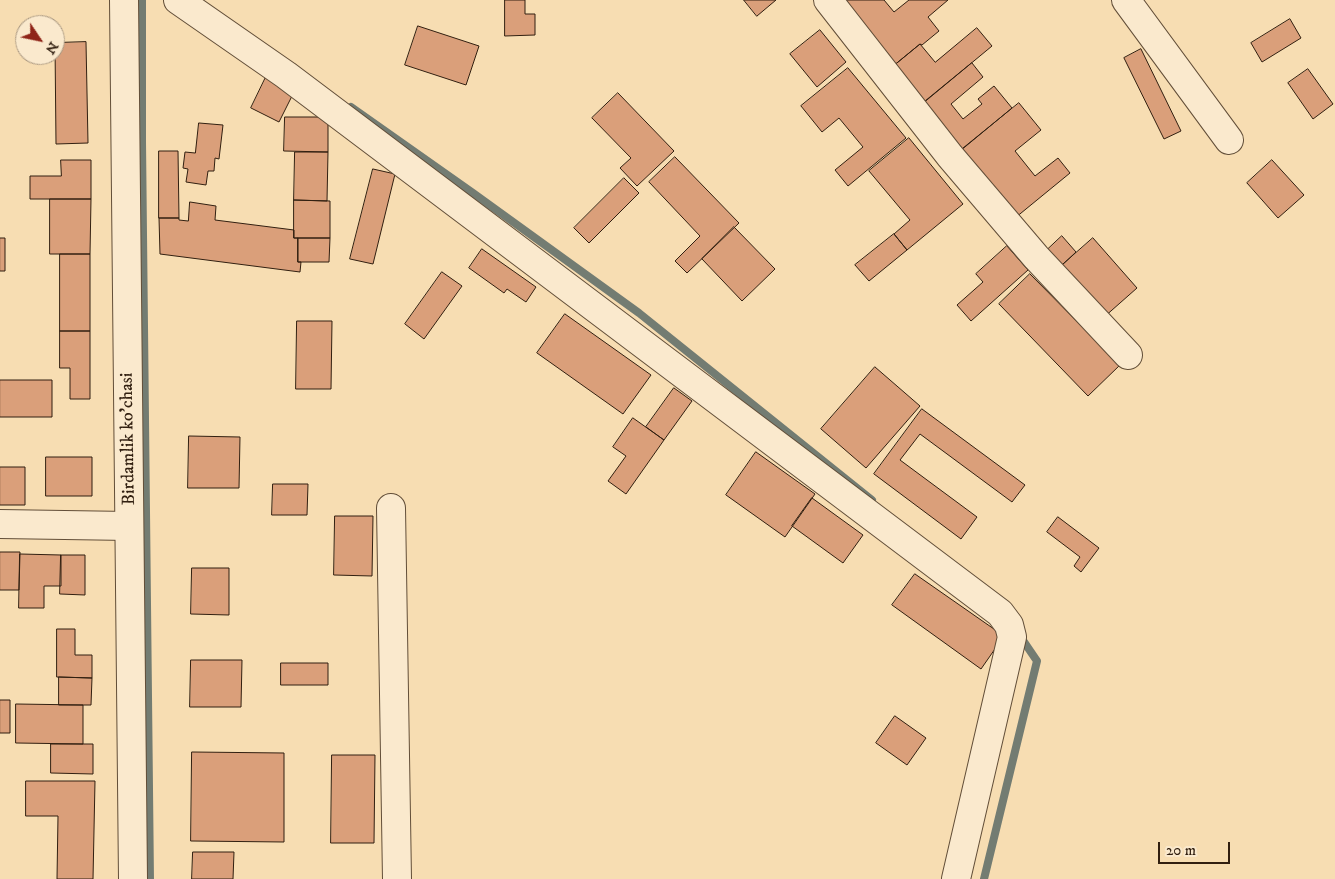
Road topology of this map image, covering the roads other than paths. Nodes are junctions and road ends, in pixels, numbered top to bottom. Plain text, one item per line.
1 (124, 0) edge
2 (178, 0) edge
3 (828, 0) edge
4 (1126, 0) edge
5 (1228, 140) dead end
6 (1128, 354) dead end
7 (391, 508) dead end
8 (0, 524) edge
9 (130, 526) junction
10 (133, 879) edge
11 (398, 879) edge
12 (956, 879) edge

1 - 9 street, Birdamlik ko'chasi
2 - 12 street
3 - 6 street
4 - 5 street
7 - 11 street
8 - 9 street
9 - 10 street, Birdamlik ko'chasi

